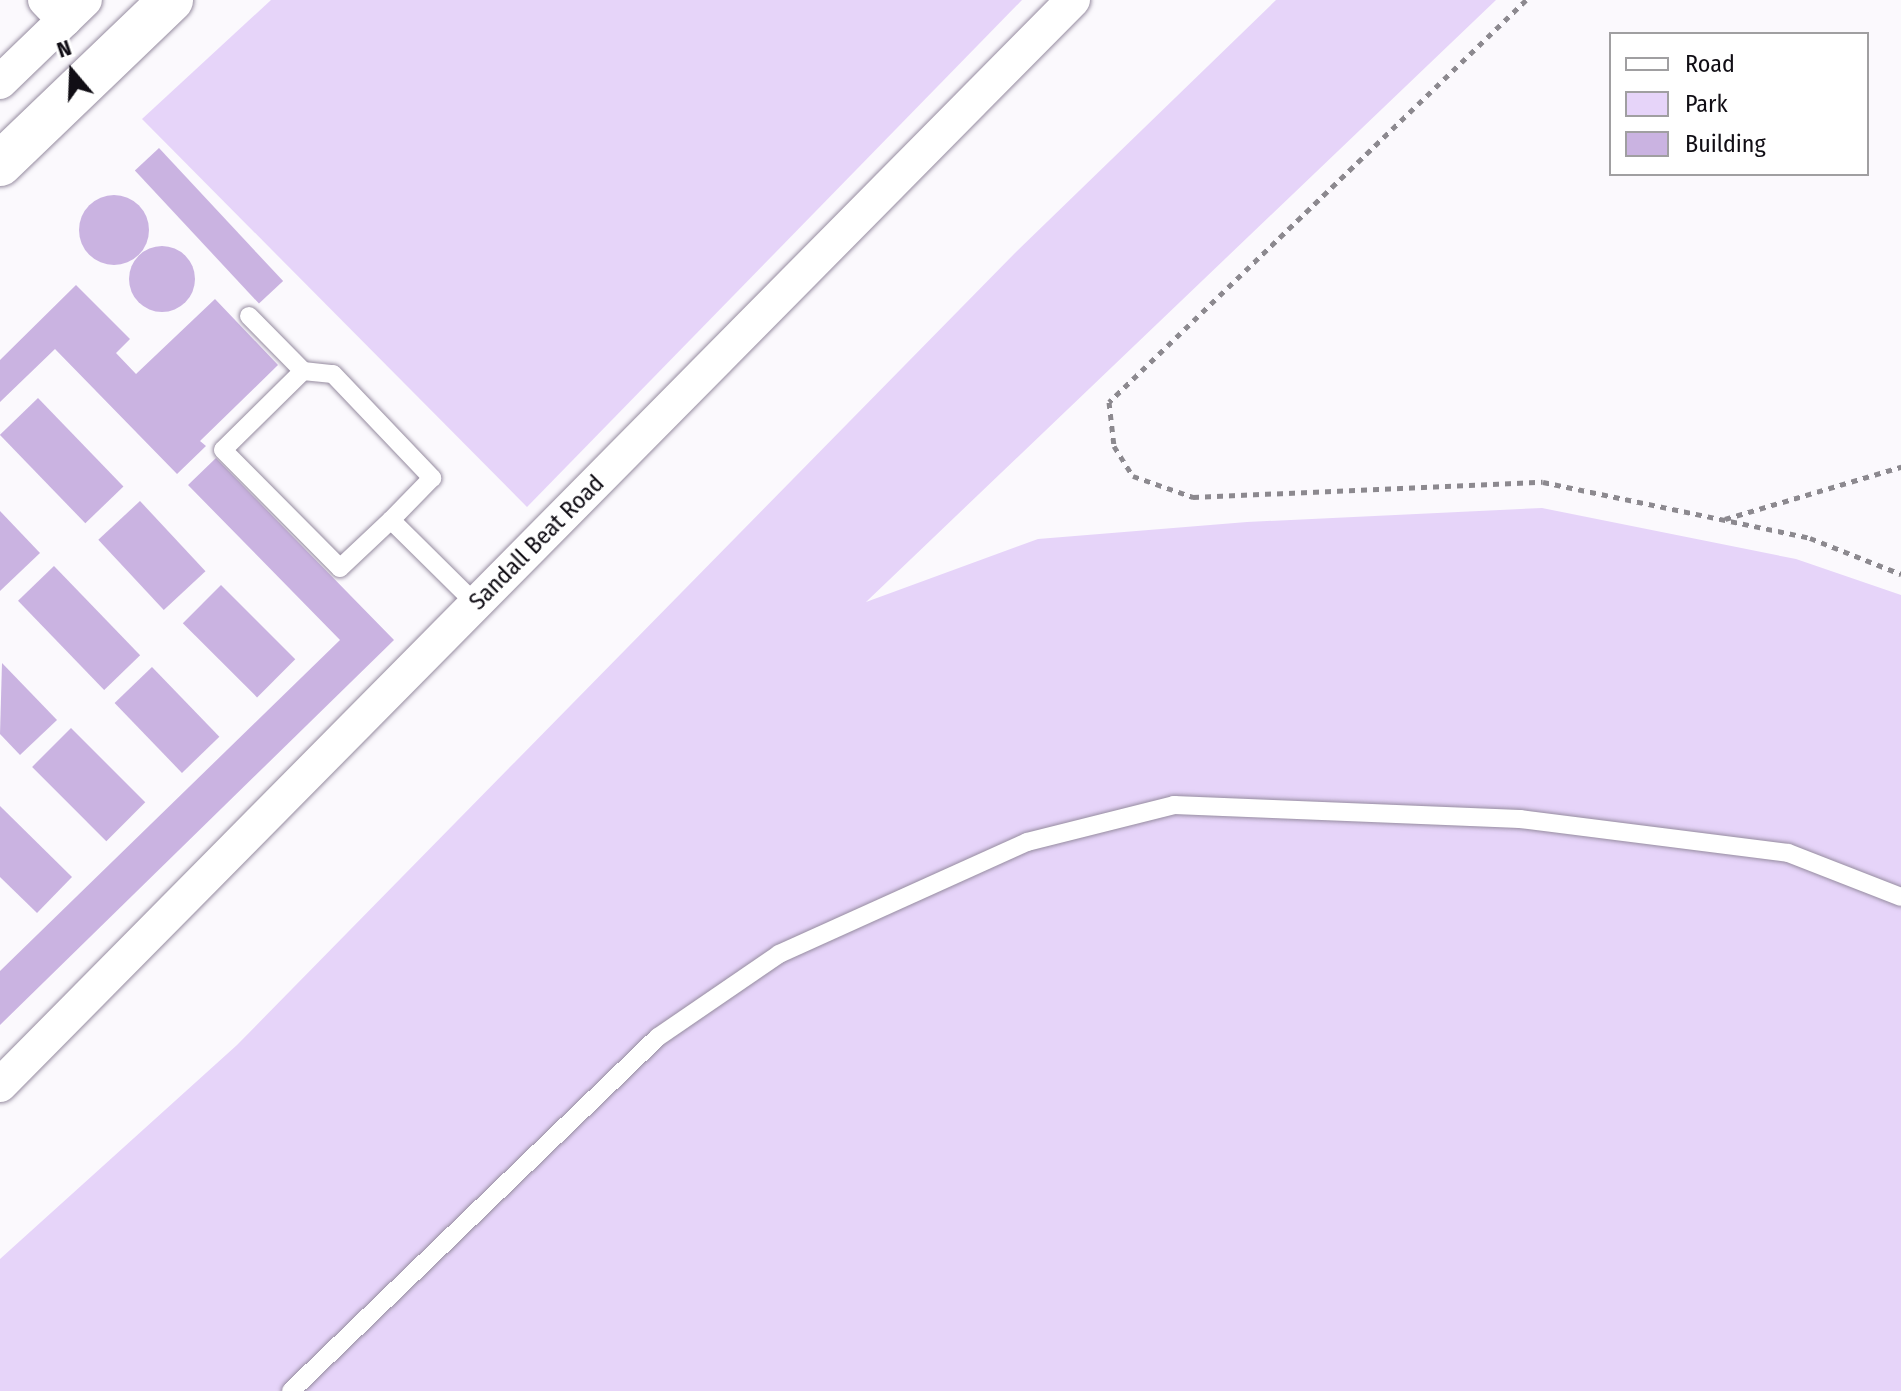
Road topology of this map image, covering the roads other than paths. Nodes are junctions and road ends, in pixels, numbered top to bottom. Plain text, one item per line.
1 (171, 0) edge
2 (1073, 0) edge
3 (65, 7) edge
4 (0, 82) edge
5 (0, 164) edge
6 (249, 316) dead end
7 (303, 371) junction
8 (391, 520) junction
9 (476, 604) junction
10 (1901, 897) edge
11 (0, 1085) edge
12 (291, 1391) edge

1 - 5 highway
2 - 9 street, Sandall Beat Road
3 - 4 street
6 - 7 lane
7 - 8 lane
7 - 8 lane
8 - 9 lane
9 - 11 street, Sandall Beat Road
10 - 12 lane

